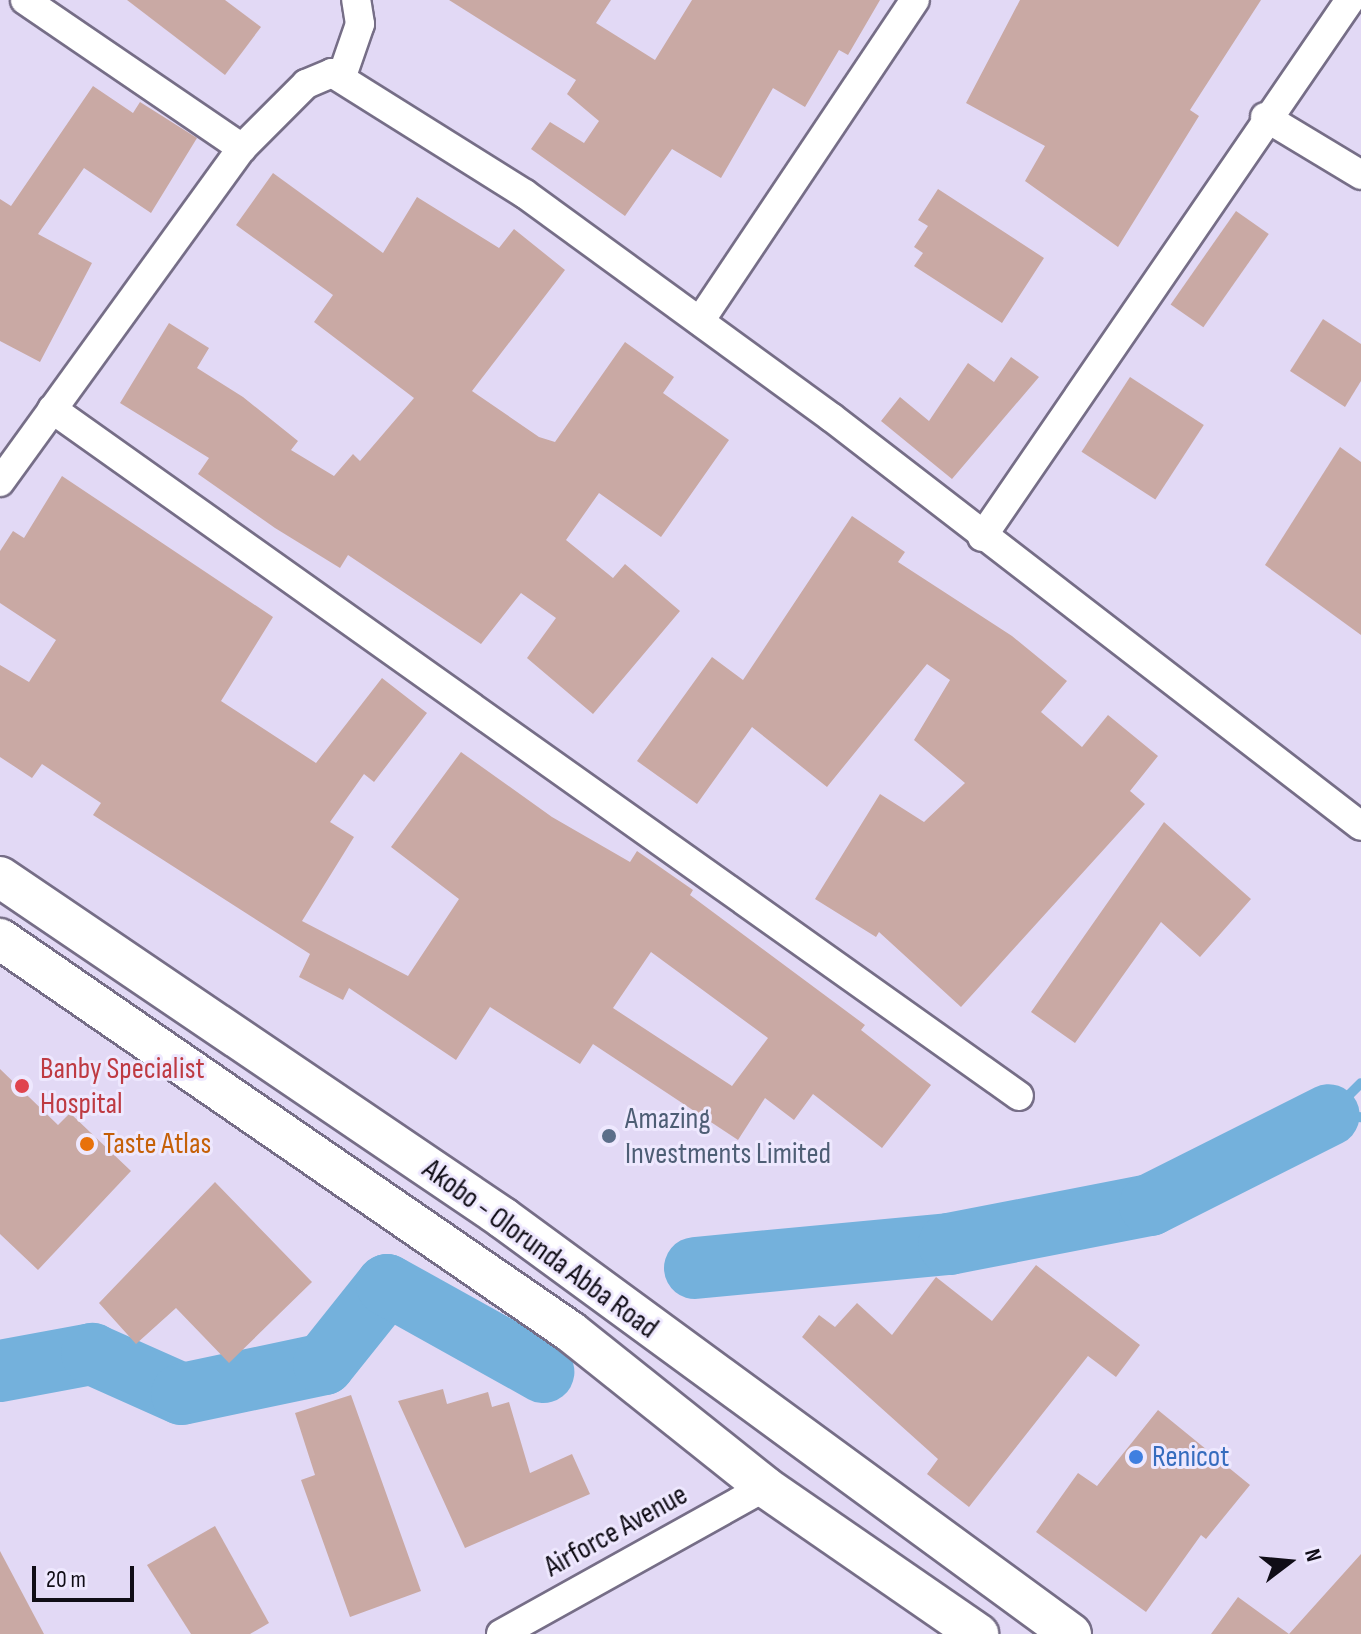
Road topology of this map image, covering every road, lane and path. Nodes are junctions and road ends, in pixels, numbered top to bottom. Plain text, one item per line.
1 (25, 0) edge
2 (356, 0) edge
3 (915, 0) edge
4 (1350, 0) edge
5 (342, 76) junction
6 (1265, 117) junction
7 (242, 148) junction
8 (1361, 175) edge
9 (700, 321) junction
10 (52, 409) junction
11 (0, 482) edge
12 (982, 537) junction
13 (1361, 826) edge
14 (0, 877) edge
15 (0, 939) edge
16 (1019, 1096) dead end
17 (765, 1487) junction
18 (501, 1634) edge
19 (978, 1634) edge
20 (1071, 1634) edge

1 - 7 street
2 - 5 street
3 - 9 street
4 - 6 street
5 - 7 street
5 - 9 street
6 - 8 street
6 - 12 street
7 - 10 street
9 - 12 street
10 - 11 street
10 - 16 street
12 - 13 street
14 - 20 main road, Akobo - Olorunda Abba Road
15 - 17 main road, Akobo - Olorunda Abba Road
17 - 18 street, Airforce Avenue
17 - 19 main road, Akobo - Olorunda Abba Road

